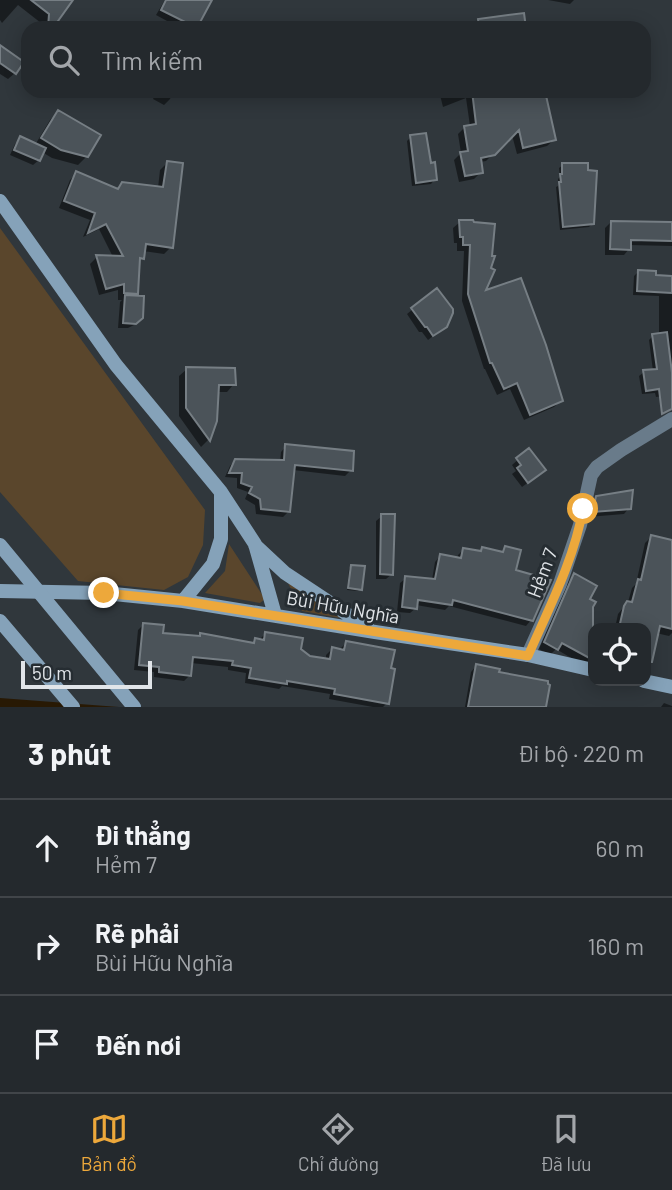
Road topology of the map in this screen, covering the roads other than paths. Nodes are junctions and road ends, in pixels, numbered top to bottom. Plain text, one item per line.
1 (0, 201) edge
2 (672, 419) edge
3 (220, 492) junction
4 (255, 544) junction
5 (0, 545) edge
6 (0, 591) edge
7 (183, 601) junction
8 (275, 615) junction
9 (0, 621) edge
10 (375, 632) junction
11 (528, 656) junction
12 (588, 669) edge
13 (651, 682) edge
14 (672, 687) edge
15 (73, 707) edge
16 (134, 707) edge

1 - 3 main road
2 - 11 street, Hẻm 7
3 - 4 main road
3 - 7 main road
4 - 8 main road
4 - 10 main road
5 - 16 main road, bridge
6 - 7 main road, Bùi Hữu Nghĩa
7 - 8 main road, Bùi Hữu Nghĩa
8 - 10 main road, Bùi Hữu Nghĩa
9 - 15 main road
10 - 11 main road, Bùi Hữu Nghĩa
11 - 12 main road, Bùi Hữu Nghĩa
13 - 14 main road

